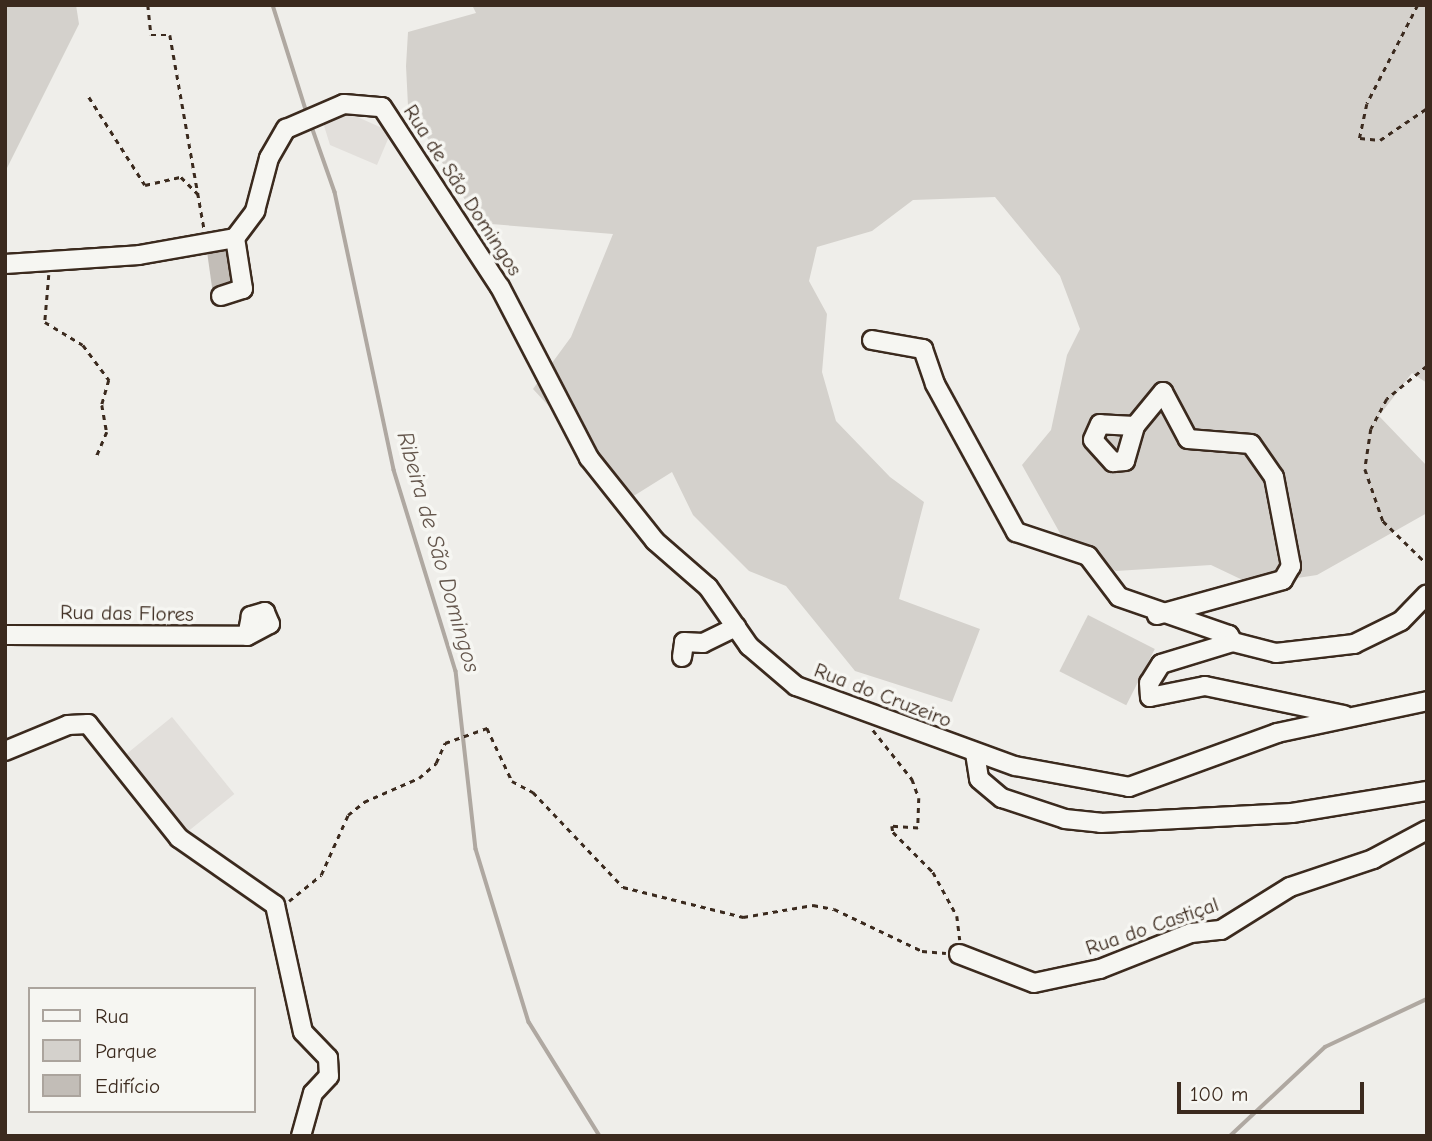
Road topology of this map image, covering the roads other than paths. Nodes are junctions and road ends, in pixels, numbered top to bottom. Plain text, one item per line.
1 (235, 238) junction
2 (5, 264) edge
3 (221, 296) dead end
4 (872, 340) dead end
5 (542, 367) joint
6 (1135, 426) dead end
7 (1427, 594) edge
8 (1157, 615) junction
9 (736, 628) junction
10 (5, 635) edge
11 (247, 635) dead end
12 (1233, 642) junction
13 (682, 657) dead end
14 (1427, 701) edge
15 (1350, 716) junction
16 (5, 751) edge
17 (975, 753) junction
18 (1427, 791) edge
19 (1427, 830) edge
20 (956, 954) road end
21 (302, 1136) edge

1 - 2 street
1 - 3 street
1 - 5 street, Rua de São Domingos
4 - 8 street
5 - 9 street, Rua do Cruzeiro
6 - 8 street
7 - 12 street
8 - 12 street
9 - 13 street
9 - 17 street, Rua do Cruzeiro
10 - 11 street, Rua das Flores
12 - 15 street
14 - 15 street, Rua do Cruzeiro
15 - 17 street, Rua do Cruzeiro
16 - 21 street
17 - 18 street
19 - 20 street, Rua do Castiçal

